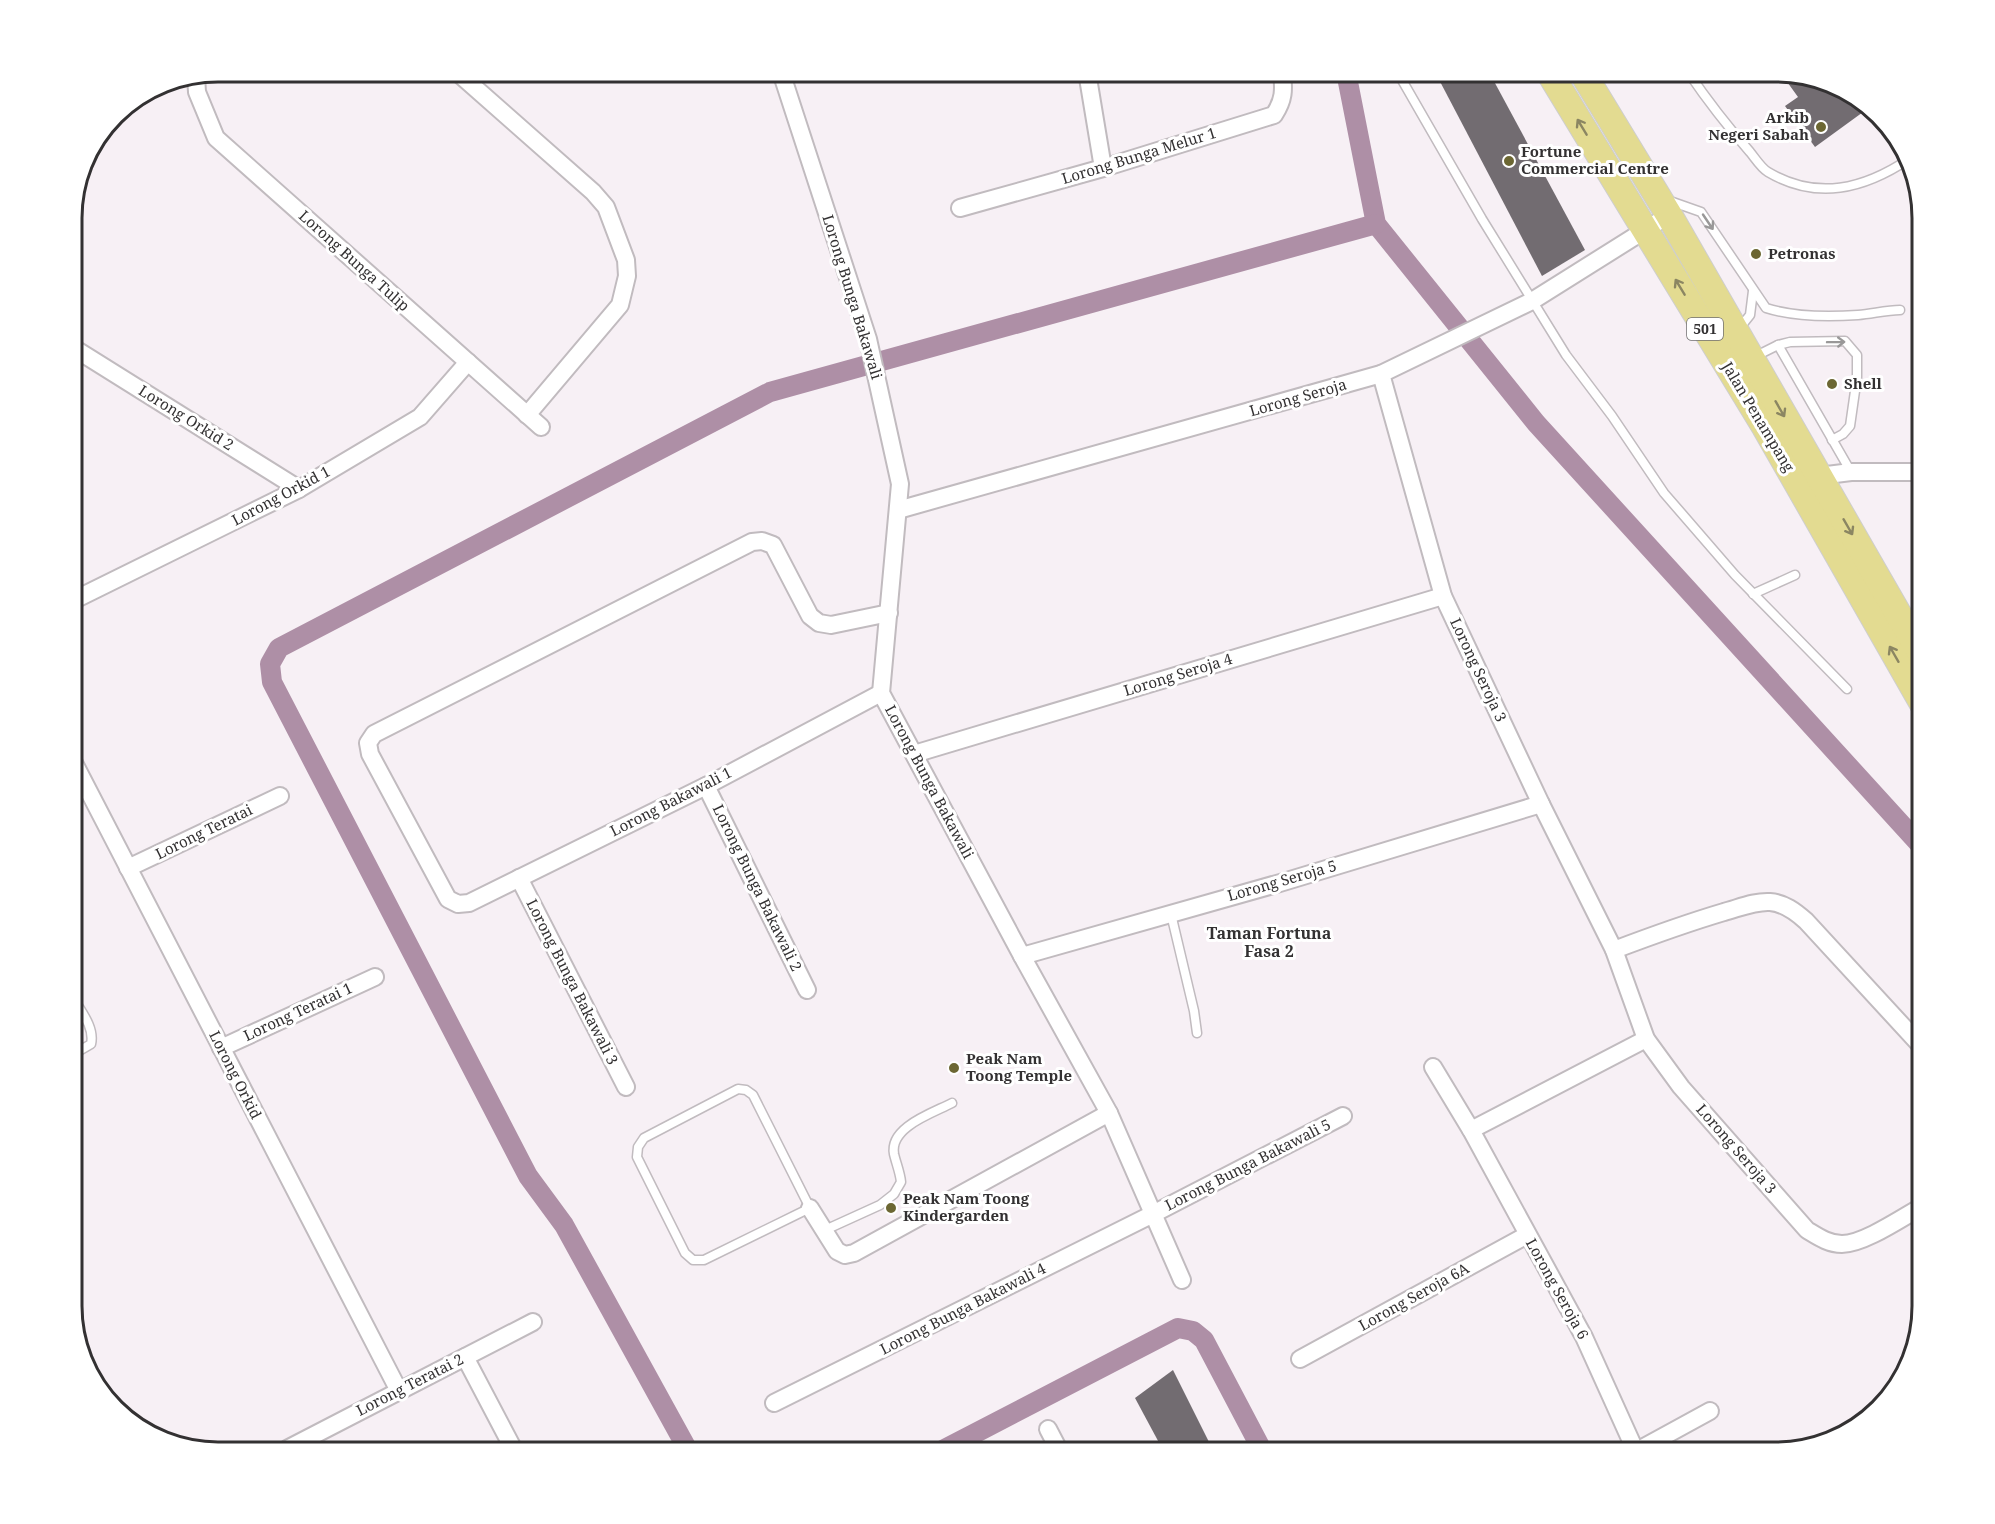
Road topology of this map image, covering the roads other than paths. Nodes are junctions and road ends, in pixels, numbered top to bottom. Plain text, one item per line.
1 (470, 83) edge
2 (785, 83) edge
3 (1089, 83) edge
4 (1283, 83) edge
5 (1404, 83) edge
6 (1556, 83) edge
7 (1589, 83) edge
8 (1695, 83) edge
9 (197, 84) edge
10 (1901, 165) edge
11 (1103, 168) junction
12 (1663, 206) junction
13 (960, 208) dead end
14 (1645, 231) junction
15 (1754, 290) junction
16 (1533, 301) junction
17 (1900, 310) dead end
18 (1736, 332) junction
19 (1778, 345) junction
20 (83, 354) edge
21 (1751, 358) junction
22 (468, 362) junction
23 (1380, 374) junction
24 (527, 415) junction
25 (1765, 427) junction
26 (541, 428) dead end
27 (1832, 440) junction
28 (1851, 472) junction
29 (1912, 472) edge
30 (1819, 476) junction
31 (299, 489) junction
32 (898, 510) junction
33 (1814, 513) junction
34 (1795, 575) dead end
35 (1754, 594) junction
36 (83, 596) edge
37 (1443, 596) junction
38 (889, 613) junction
39 (1912, 638) edge
40 (1912, 685) edge
41 (1847, 689) dead end
42 (881, 693) junction
43 (914, 754) junction
44 (83, 780) edge
45 (706, 786) junction
46 (280, 796) dead end
47 (1541, 804) junction
48 (128, 868) junction
49 (519, 878) junction
50 (1171, 914) junction
51 (1614, 951) junction
52 (1022, 956) junction
53 (375, 977) dead end
54 (807, 990) dead end
55 (83, 1015) edge
56 (1197, 1033) dead end
57 (1912, 1036) edge
58 (1646, 1039) junction
59 (221, 1048) junction
60 (83, 1049) edge
61 (1433, 1067) dead end
62 (626, 1087) dead end
63 (952, 1104) dead end
64 (1109, 1113) junction
65 (1343, 1116) dead end
66 (1471, 1130) junction
67 (810, 1208) junction
68 (1912, 1212) edge
69 (1153, 1214) junction
70 (825, 1230) junction
71 (1527, 1235) junction
72 (1182, 1280) dead end
73 (533, 1322) dead end
74 (465, 1357) junction
75 (1300, 1359) dead end
76 (399, 1391) junction
77 (774, 1403) dead end
78 (1710, 1411) dead end
79 (301, 1442) edge
80 (509, 1442) edge
81 (1631, 1442) edge
82 (1654, 1442) edge

1 - 24 street
2 - 32 street, Lorong Bunga Bakawali
3 - 11 street
4 - 11 street, Lorong Bunga Melur 1
5 - 16 lane
14 -> 6 main road, Jalan Penampang / 501
7 - 12 main road, Jalan Penampang / 501
8 - 10 lane
9 - 22 street, Lorong Bunga Tulip
11 - 13 street, Lorong Bunga Melur 1
12 - 14 street, Lorong Seroja
12 -> 15 lane
12 - 18 main road, Jalan Penampang / 501
14 - 16 street, Lorong Seroja
25 -> 14 main road, Jalan Penampang / 501
15 - 17 lane
15 - 18 lane
16 - 23 street, Lorong Seroja
16 - 35 lane
18 - 21 main road, Jalan Penampang / 501
19 - 21 lane
19 - 27 lane
19 -> 27 lane
20 - 31 street, Lorong Orkid 2
21 -> 30 main road, Jalan Penampang / 501
22 - 24 street, Lorong Bunga Tulip
22 - 31 street, Lorong Orkid 1
23 - 32 street, Lorong Seroja
23 - 37 street, Lorong Seroja 3
24 - 26 street, Lorong Bunga Tulip
25 - 30 main road
25 - 33 main road, Jalan Penampang / 501
27 - 28 lane
28 - 29 street
28 - 30 street
30 - 33 main road
30 -> 39 main road, Jalan Penampang / 501
31 - 36 street, Lorong Orkid 1
32 - 38 street, Lorong Bunga Bakawali
40 -> 33 main road, Jalan Penampang / 501
34 - 35 lane
35 - 41 lane
37 - 43 street, Lorong Seroja 4
37 - 47 street, Lorong Seroja 3
38 - 42 street, Lorong Bunga Bakawali
38 - 49 street, Lorong Bakawali 1
42 - 43 street, Lorong Bunga Bakawali
42 - 45 street, Lorong Bakawali 1
43 - 52 street, Lorong Bunga Bakawali
44 - 48 street, Lorong Orkid
45 - 49 street, Lorong Bakawali 1
45 - 54 street, Lorong Bunga Bakawali 2
46 - 48 street, Lorong Teratai
47 - 50 street, Lorong Seroja 5
47 - 51 street, Lorong Seroja 3
48 - 59 street, Lorong Orkid
49 - 62 street, Lorong Bunga Bakawali 3
50 - 52 street, Lorong Seroja 5
50 - 56 lane
51 - 57 street
51 - 58 street, Lorong Seroja 3
52 - 64 street, Lorong Bunga Bakawali
53 - 59 street, Lorong Teratai 1
55 - 60 lane
58 - 66 street
58 - 68 street, Lorong Seroja 3
59 - 76 street, Lorong Orkid
61 - 66 street, Lorong Seroja 6
63 - 70 lane
64 - 69 street, Lorong Bunga Bakawali
64 - 70 street
65 - 69 street, Lorong Bunga Bakawali 5
66 - 71 street, Lorong Seroja 6
67 - 67 lane
67 - 70 street
69 - 72 street, Lorong Bunga Bakawali
69 - 77 street, Lorong Bunga Bakawali 4
71 - 75 street, Lorong Seroja 6A
71 - 81 street, Lorong Seroja 6
73 - 74 street, Lorong Teratai 2
74 - 76 street, Lorong Teratai 2
74 - 80 street
76 - 79 street, Lorong Teratai 2
78 - 82 street

